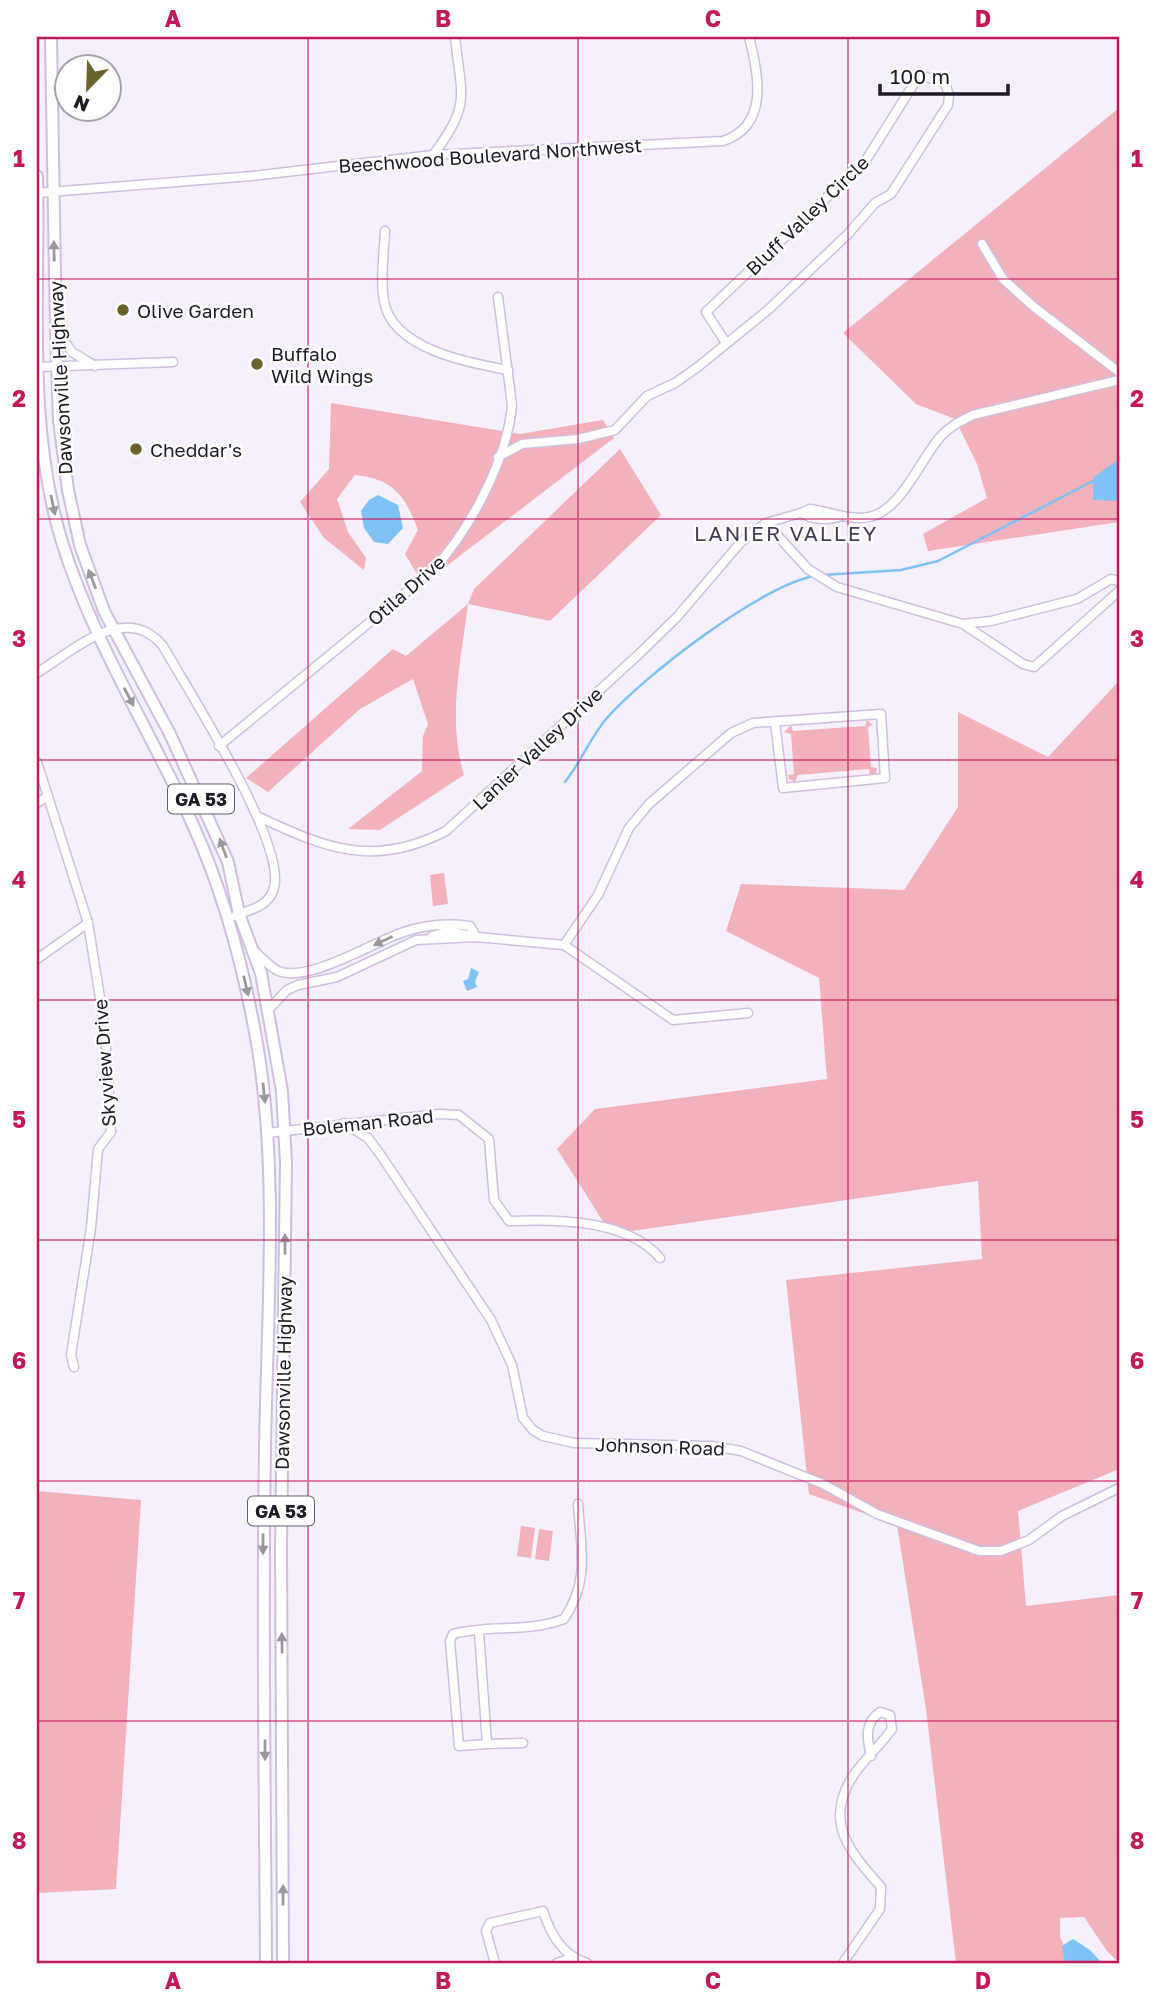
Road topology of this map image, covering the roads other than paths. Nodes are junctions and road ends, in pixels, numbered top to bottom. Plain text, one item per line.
1 (51, 37) edge
2 (455, 37) edge
3 (749, 37) edge
4 (433, 155) junction
5 (37, 176) edge
6 (37, 193) edge
7 (52, 194) junction
8 (385, 231) dead end
9 (982, 244) dead end
10 (498, 297) dead end
11 (55, 326) junction
12 (726, 343) junction
13 (173, 362) dead end
14 (95, 366) junction
15 (39, 367) junction
16 (57, 368) junction
17 (508, 370) junction
18 (1119, 372) edge
19 (1119, 380) edge
20 (498, 457) junction
21 (766, 523) junction
22 (1119, 581) edge
23 (1119, 591) edge
24 (963, 624) junction
25 (113, 628) junction
26 (97, 636) junction
27 (37, 673) edge
28 (775, 722) junction
29 (219, 746) junction
30 (37, 762) edge
31 (48, 796) junction
32 (37, 803) edge
33 (259, 817) junction
34 (234, 917) junction
35 (88, 923) junction
36 (407, 931) junction
37 (448, 931) junction
38 (476, 937) junction
39 (411, 942) junction
40 (564, 945) junction
41 (253, 950) junction
42 (37, 958) edge
43 (314, 967) junction
44 (318, 981) junction
45 (269, 1009) junction
46 (748, 1013) dead end
47 (344, 1123) junction
48 (285, 1130) junction
49 (267, 1133) junction
50 (660, 1258) dead end
51 (74, 1367) dead end
52 (1119, 1488) edge
53 (578, 1504) dead end
54 (479, 1631) junction
55 (283, 1681) junction
56 (264, 1682) junction
57 (523, 1743) dead end
58 (486, 1744) junction
59 (871, 1756) junction
60 (572, 1958) junction
61 (266, 1963) edge
62 (283, 1963) edge
63 (495, 1963) edge
64 (556, 1963) edge
65 (587, 1963) edge
66 (843, 1963) edge

1 - 7 main road, Dawsonville Highway / GA 53
2 - 4 street
3 - 4 street, Beechwood Boulevard Northwest
4 - 7 street, Beechwood Boulevard Northwest
5 - 6 main road, Dawsonville Highway / GA 53
6 - 7 street, Beechwood Boulevard Northwest
6 - 15 main road, Dawsonville Highway / GA 53
11 -> 7 main road, Dawsonville Highway / GA 53
8 - 17 street
9 - 18 street
10 - 17 street, Otila Drive
11 - 14 street
11 - 16 main road, Dawsonville Highway / GA 53
12 - 12 street, Bluff Valley Circle
12 - 20 street, Bluff Valley Circle
13 - 14 street
14 - 16 street
15 - 16 street
15 -> 26 main road, Dawsonville Highway / GA 53
25 -> 16 main road, Dawsonville Highway / GA 53
17 - 20 street, Otila Drive
19 - 21 street
20 - 29 street, Otila Drive
21 - 24 street
21 - 33 street, Lanier Valley Drive
22 - 24 street
23 - 24 street
25 - 26 street
25 - 29 street
34 -> 25 main road, Dawsonville Highway / GA 53
26 - 27 street
26 -> 34 main road, GA 53
28 - 28 street
28 - 40 street
29 - 33 street
30 - 31 street, Skyview Drive
31 - 32 street
31 - 35 street, Skyview Drive
33 - 34 street
34 - 41 main road, Dawsonville Highway / GA 53
34 -> 49 main road, Dawsonville Highway / GA 53
35 - 42 street
35 - 51 street, Skyview Drive
36 - 37 street
36 - 39 street
36 -> 43 street
37 - 38 street
37 - 38 street
37 - 39 street
38 - 40 street
39 - 44 street
40 - 46 street
41 - 43 street
41 - 45 main road, Dawsonville Highway / GA 53
43 - 44 street
44 - 45 street
45 - 48 main road, Dawsonville Highway / GA 53
47 - 48 street, Boleman Road
47 - 50 street, Boleman Road
47 - 52 street, Johnson Road
48 - 49 street, Boleman Road
55 -> 48 main road, Dawsonville Highway / GA 53
49 -> 56 main road, Dawsonville Highway / GA 53
53 - 54 street
54 - 58 street
54 - 58 street
55 - 56 street
62 -> 55 main road, Dawsonville Highway / GA 53
56 -> 61 main road, Dawsonville Highway / GA 53
57 - 58 street
59 - 59 street
59 - 66 street
60 - 63 street
60 - 64 street
60 - 65 street

